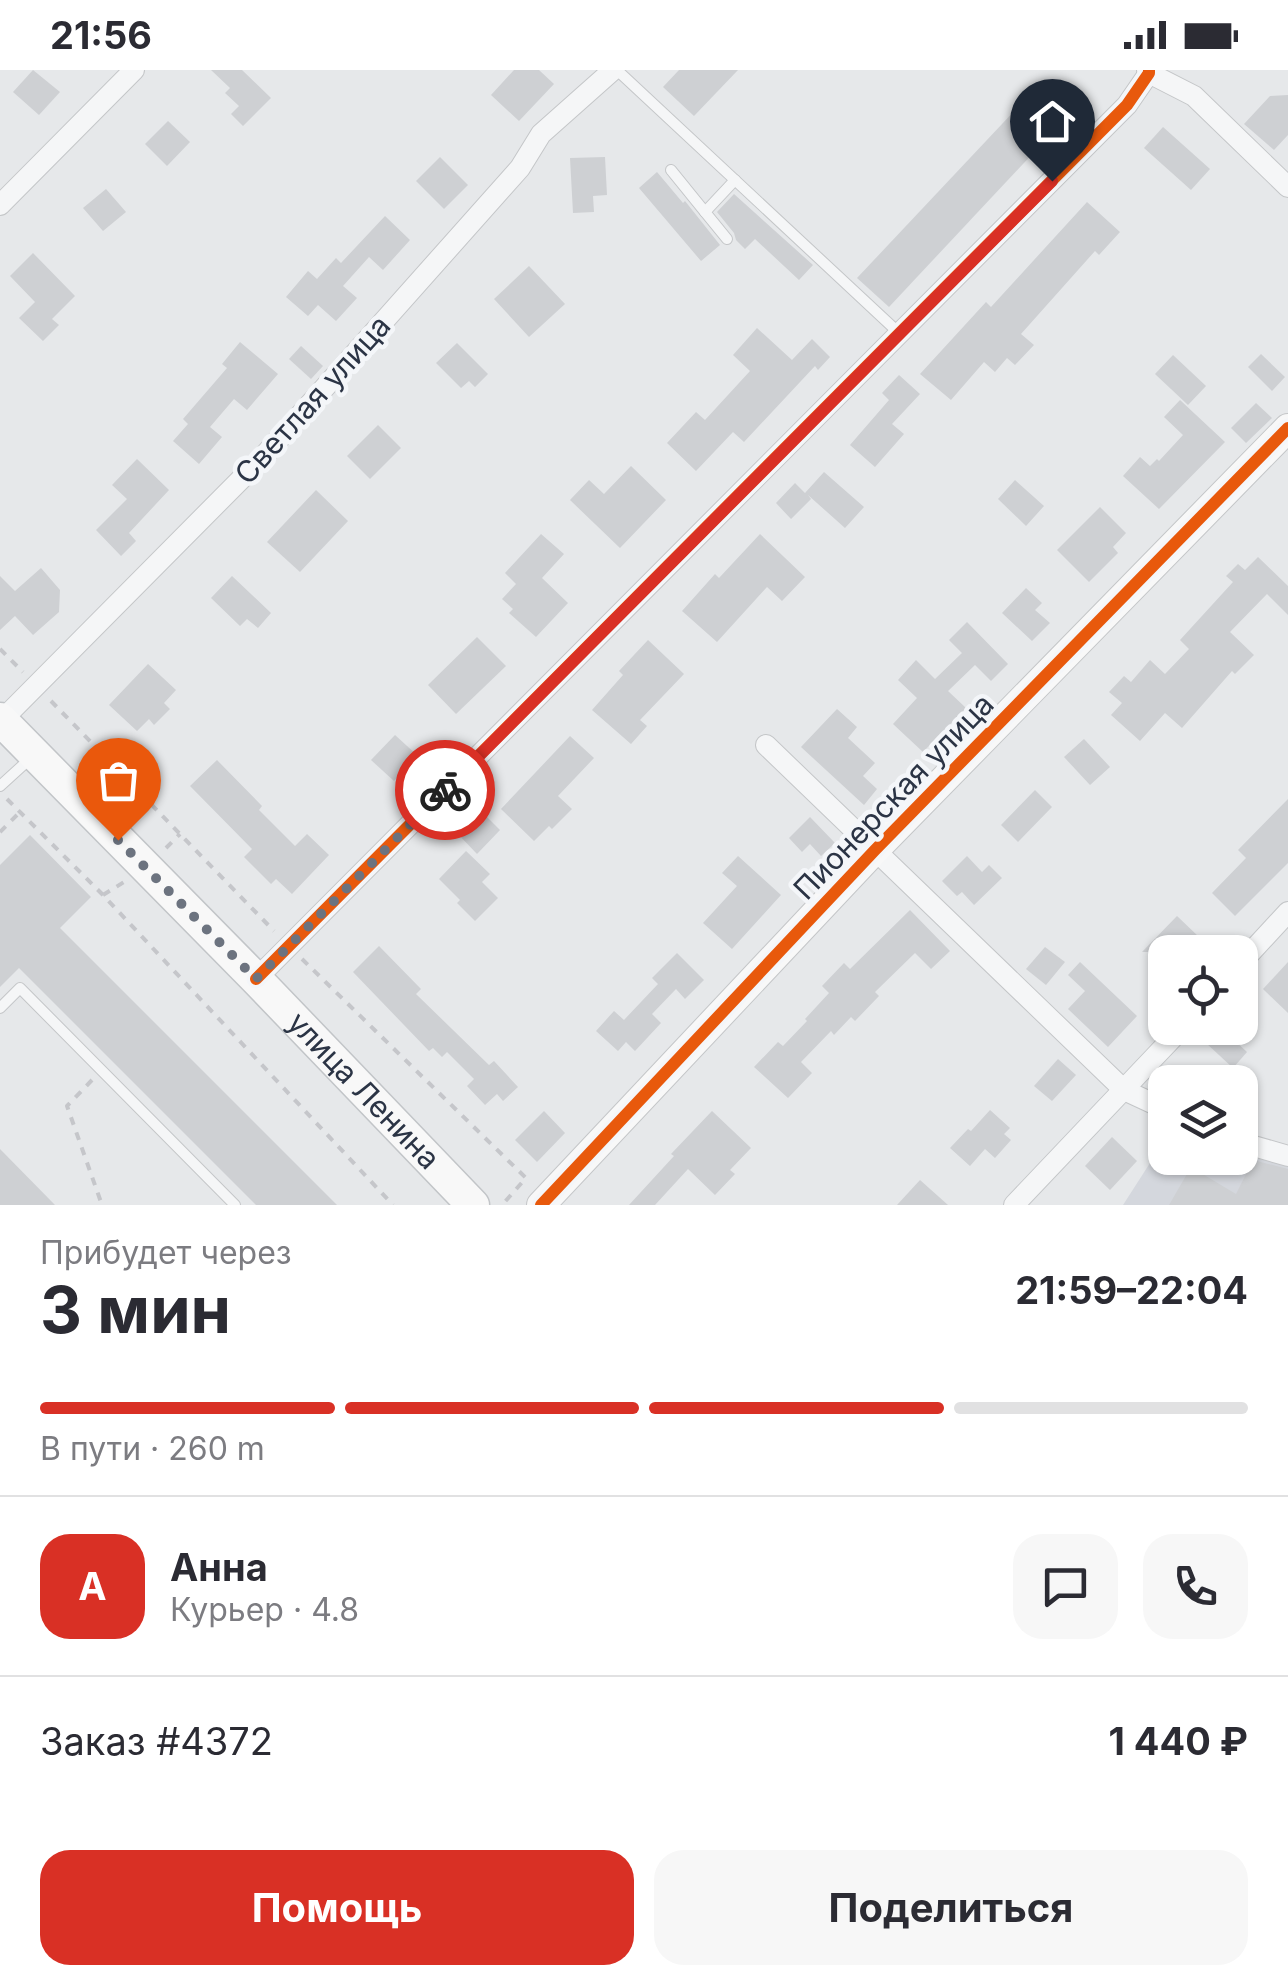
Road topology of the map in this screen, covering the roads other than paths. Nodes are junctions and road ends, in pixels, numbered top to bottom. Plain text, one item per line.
1 (134, 70) edge
2 (615, 70) edge
3 (1149, 71) edge
4 (671, 170) dead end
5 (736, 180) junction
6 (1288, 187) edge
7 (0, 205) edge
8 (704, 212) junction
9 (727, 239) dead end
10 (900, 334) junction
11 (1288, 428) edge
12 (1, 720) edge
13 (766, 745) dead end
14 (34, 754) junction
15 (0, 788) edge
16 (876, 850) junction
17 (1288, 912) edge
18 (1258, 944) edge
19 (256, 979) junction
20 (0, 1008) edge
21 (1166, 1045) edge
22 (1124, 1090) junction
23 (1148, 1101) edge
24 (1258, 1147) edge
25 (1288, 1156) edge
26 (235, 1205) edge
27 (473, 1205) edge
28 (541, 1205) edge
29 (1014, 1205) edge

1 - 7 street
2 - 5 lane
2 - 12 street, Светлая улица
3 - 6 street
3 - 10 street
4 - 8 lane
5 - 8 lane
5 - 10 lane
8 - 9 lane
10 - 19 street
11 - 16 street, Пионерская улица
12 - 14 main road, улица Ленина
13 - 16 street
14 - 15 lane
14 - 19 main road, улица Ленина
16 - 22 street
16 - 28 street, Пионерская улица
17 - 18 street
19 - 27 main road, улица Ленина
20 - 26 lane
21 - 22 street
22 - 23 street
22 - 29 street
24 - 25 street

